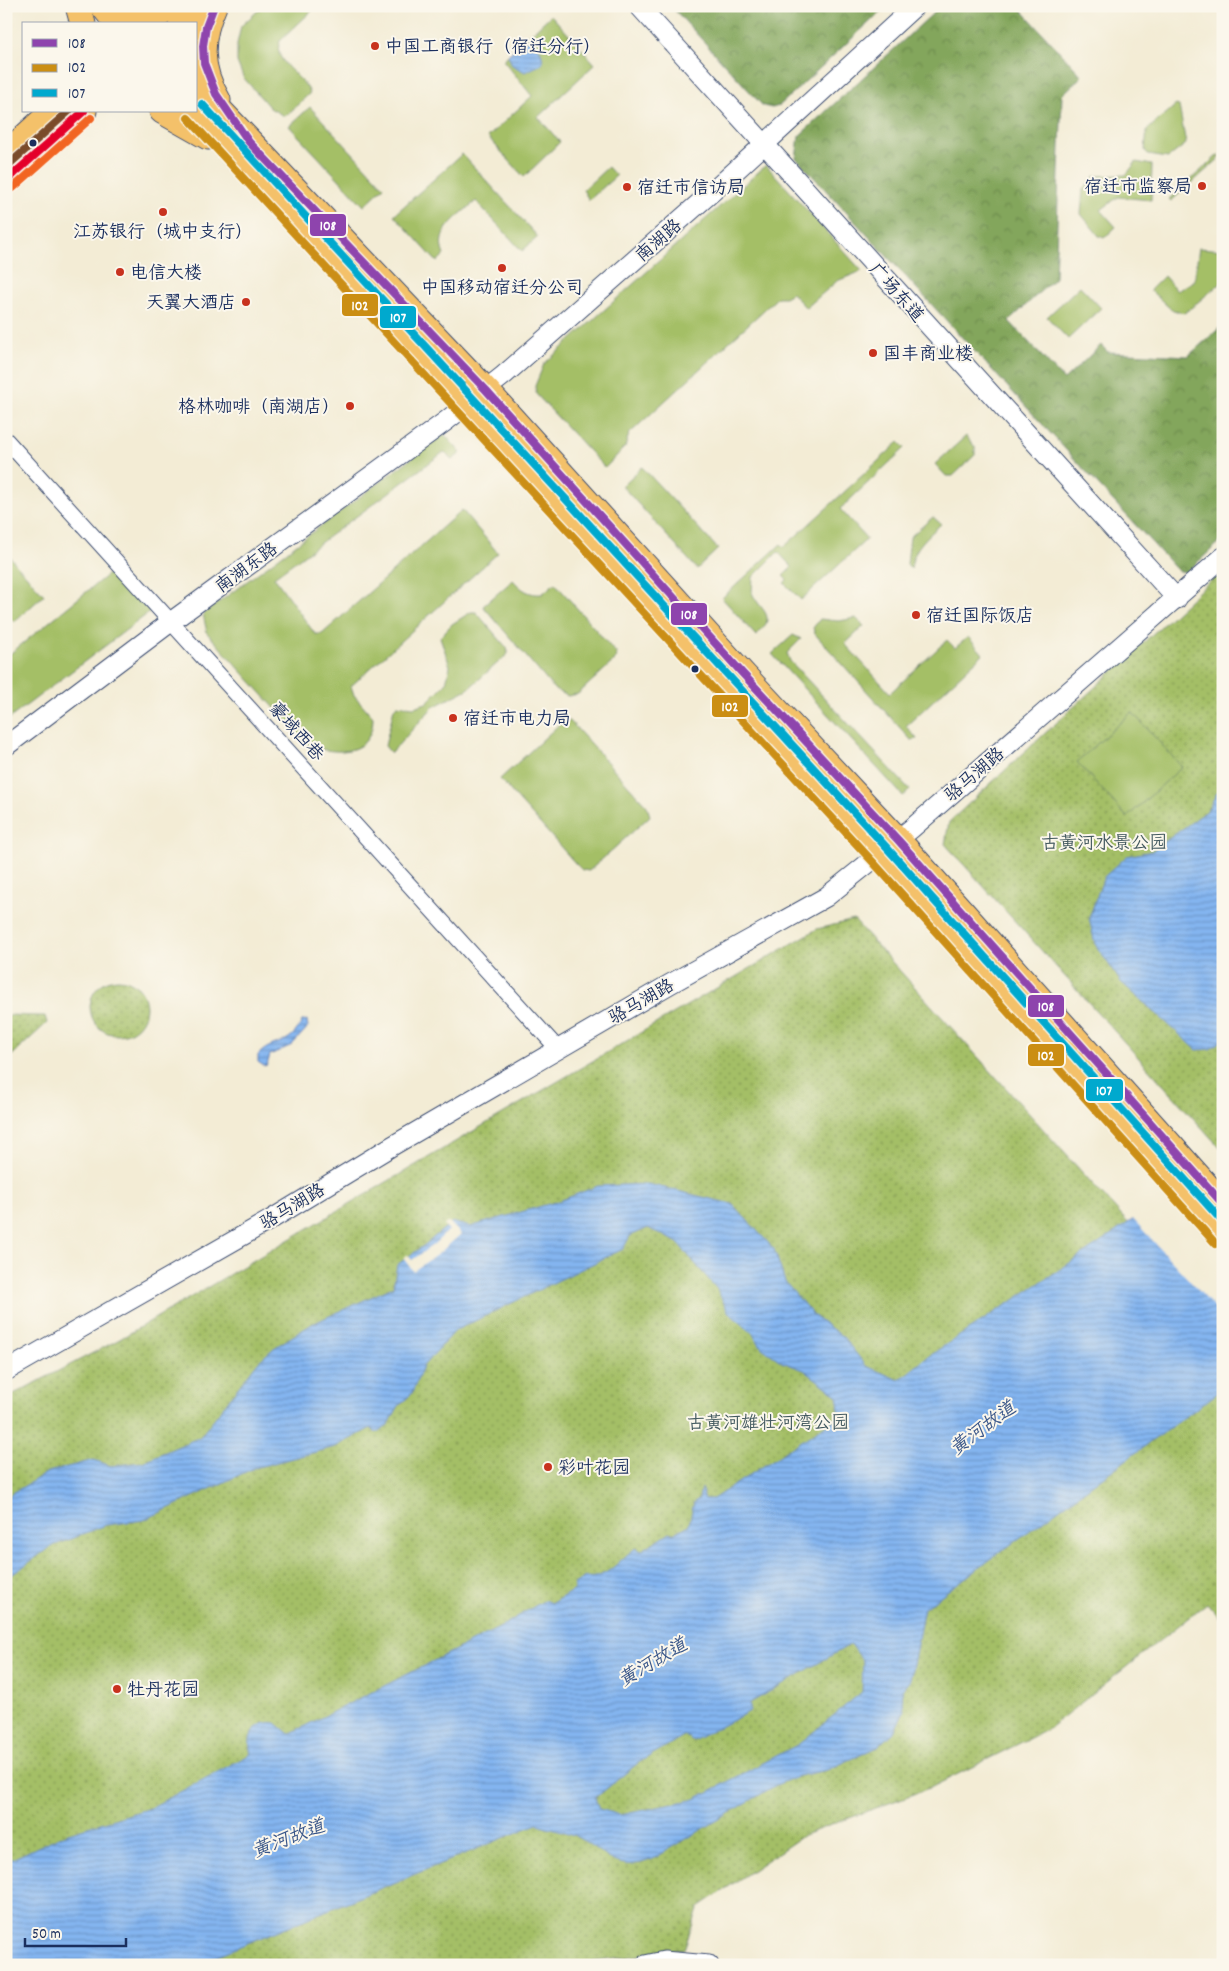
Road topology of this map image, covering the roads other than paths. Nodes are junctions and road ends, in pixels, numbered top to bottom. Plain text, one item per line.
1 (78, 6) edge
2 (103, 6) edge
3 (130, 6) edge
4 (169, 6) edge
5 (200, 6) edge
6 (214, 6) edge
7 (638, 6) edge
8 (915, 6) edge
9 (83, 22) edge
10 (115, 22) edge
11 (142, 22) edge
12 (151, 22) edge
13 (182, 22) edge
14 (198, 88) edge
15 (44, 112) edge
16 (52, 112) edge
17 (82, 112) edge
18 (99, 112) edge
19 (164, 112) edge
20 (196, 112) edge
21 (764, 145) junction
22 (242, 148) junction
23 (18, 152) edge
24 (6, 181) edge
25 (486, 390) junction
26 (466, 406) junction
27 (6, 440) edge
28 (1223, 558) edge
29 (1177, 599) junction
30 (172, 621) junction
31 (6, 746) edge
32 (889, 848) junction
33 (558, 1049) junction
34 (1161, 1152) junction
35 (1223, 1204) edge
36 (1223, 1237) edge
37 (6, 1371) edge
38 (645, 1965) edge
39 (709, 1965) edge

1 - 9 main road
2 - 10 main road
3 - 11 main road
4 - 12 main road
5 - 13 main road
6 - 22 main road
7 - 21 street, 广场东道
8 - 21 street, 南湖路
14 - 22 main road
15 - 23 main road
16 - 23 main road
17 - 23 main road
18 - 23 main road
19 - 22 main road
20 - 22 main road
21 - 25 street, 南湖路
21 - 29 street, 广场东道
22 - 25 main road
22 - 26 main road
23 - 24 main road
25 - 26 street, 南湖东路
25 - 32 main road
26 - 30 street, 南湖东路
26 - 32 main road
27 - 30 street, 豪域西巷
28 - 29 street, 骆马湖路
29 - 32 street, 骆马湖路
30 - 31 street, 南湖东路
30 - 33 street, 豪域西巷
32 - 33 street, 骆马湖路
32 - 34 main road
33 - 37 street, 骆马湖路
34 - 35 main road
34 - 36 main road
38 - 39 street

